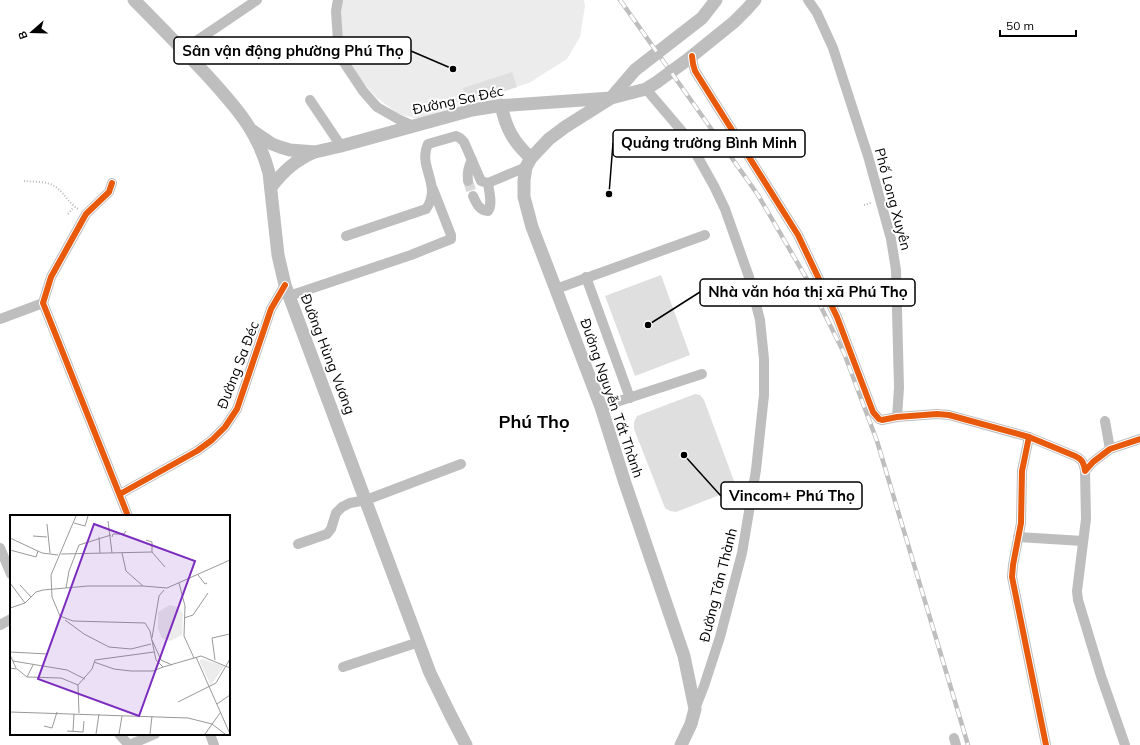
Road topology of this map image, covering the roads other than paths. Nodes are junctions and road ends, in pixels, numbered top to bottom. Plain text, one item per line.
1 (134, 0) edge
2 (338, 0) edge
3 (716, 0) edge
4 (755, 0) edge
5 (808, 0) edge
6 (252, 1) edge
7 (183, 50) junction
8 (690, 58) junction
9 (652, 85) junction
10 (611, 98) junction
11 (310, 100) dead end
12 (501, 105) junction
13 (414, 126) junction
14 (252, 130) junction
15 (341, 146) junction
16 (315, 152) junction
17 (472, 160) junction
18 (528, 163) junction
19 (468, 181) tunnel mouth
20 (112, 183) dead end
21 (488, 183) junction
22 (432, 186) junction
23 (271, 187) junction
24 (473, 196) tunnel mouth
25 (705, 235) dead end
26 (346, 236) dead end
27 (586, 277) junction
28 (556, 289) junction
29 (287, 291) junction
30 (43, 303) junction
31 (0, 319) edge
32 (702, 374) dead end
33 (630, 398) junction
34 (601, 407) junction
35 (898, 417) junction
36 (1105, 421) dead end
37 (1029, 437) junction
38 (1140, 439) edge
39 (1110, 449) junction
40 (461, 464) dead end
41 (1085, 471) junction
42 (120, 494) junction
43 (366, 500) junction
44 (128, 515) edge
45 (1018, 537) junction
46 (1083, 541) junction
47 (298, 544) dead end
48 (0, 548) edge
49 (10, 572) edge
50 (10, 620) edge
51 (0, 625) edge
52 (419, 642) junction
53 (343, 667) dead end
54 (695, 709) junction
55 (120, 735) edge
56 (153, 735) edge
57 (210, 735) edge
58 (129, 745) edge
59 (214, 745) edge
60 (466, 745) edge
61 (682, 745) edge
62 (1046, 745) edge
63 (1125, 745) edge

1 - 7 main road, Đường Hùng Vương
2 - 13 street
3 - 10 main road
4 - 8 main road
5 - 35 street, Phố Long Xuyên
6 - 7 street
7 - 14 main road, Đường Hùng Vương
8 - 9 main road
8 - 35 street
9 - 10 main road
9 - 54 street, Đường Tân Thành
10 - 12 main road, Đường Sa Đéc
10 - 18 main road
11 - 15 street
12 - 13 main road, Đường Sa Đéc
12 - 18 main road
13 - 15 main road, Đường Sa Đéc
14 - 16 main road, Đường Sa Đéc
14 - 23 main road, Đường Hùng Vương
15 - 16 main road, Đường Sa Đéc
16 - 23 main road, Đường Sa Đéc
17 - 19 street
17 - 21 street
17 - 22 street
18 - 21 street
18 - 28 main road, Đường Nguyễn Tất Thành
20 - 30 street
21 - 24 street
22 - 26 street
22 - 29 street
23 - 29 main road, Đường Hùng Vương
25 - 27 street
27 - 28 street
27 - 33 street
28 - 34 main road, Đường Nguyễn Tất Thành
29 - 42 street, Đường Sa Đéc
29 - 43 main road, Đường Hùng Vương
30 - 31 street
30 - 42 street
32 - 33 street
33 - 34 street
34 - 54 main road, Đường Nguyễn Tất Thành
35 - 37 street
36 - 39 street
37 - 41 street
37 - 45 street
38 - 39 street
39 - 41 street
40 - 43 street
41 - 46 street
42 - 44 street
43 - 47 street
43 - 52 main road, Đường Hùng Vương
45 - 46 street
45 - 62 street
46 - 63 street
48 - 49 street
50 - 51 street
52 - 53 street
52 - 60 main road, Đường Hùng Vương
54 - 61 main road, Đường Nguyễn Tất Thành
55 - 58 street
56 - 58 street
57 - 59 street

